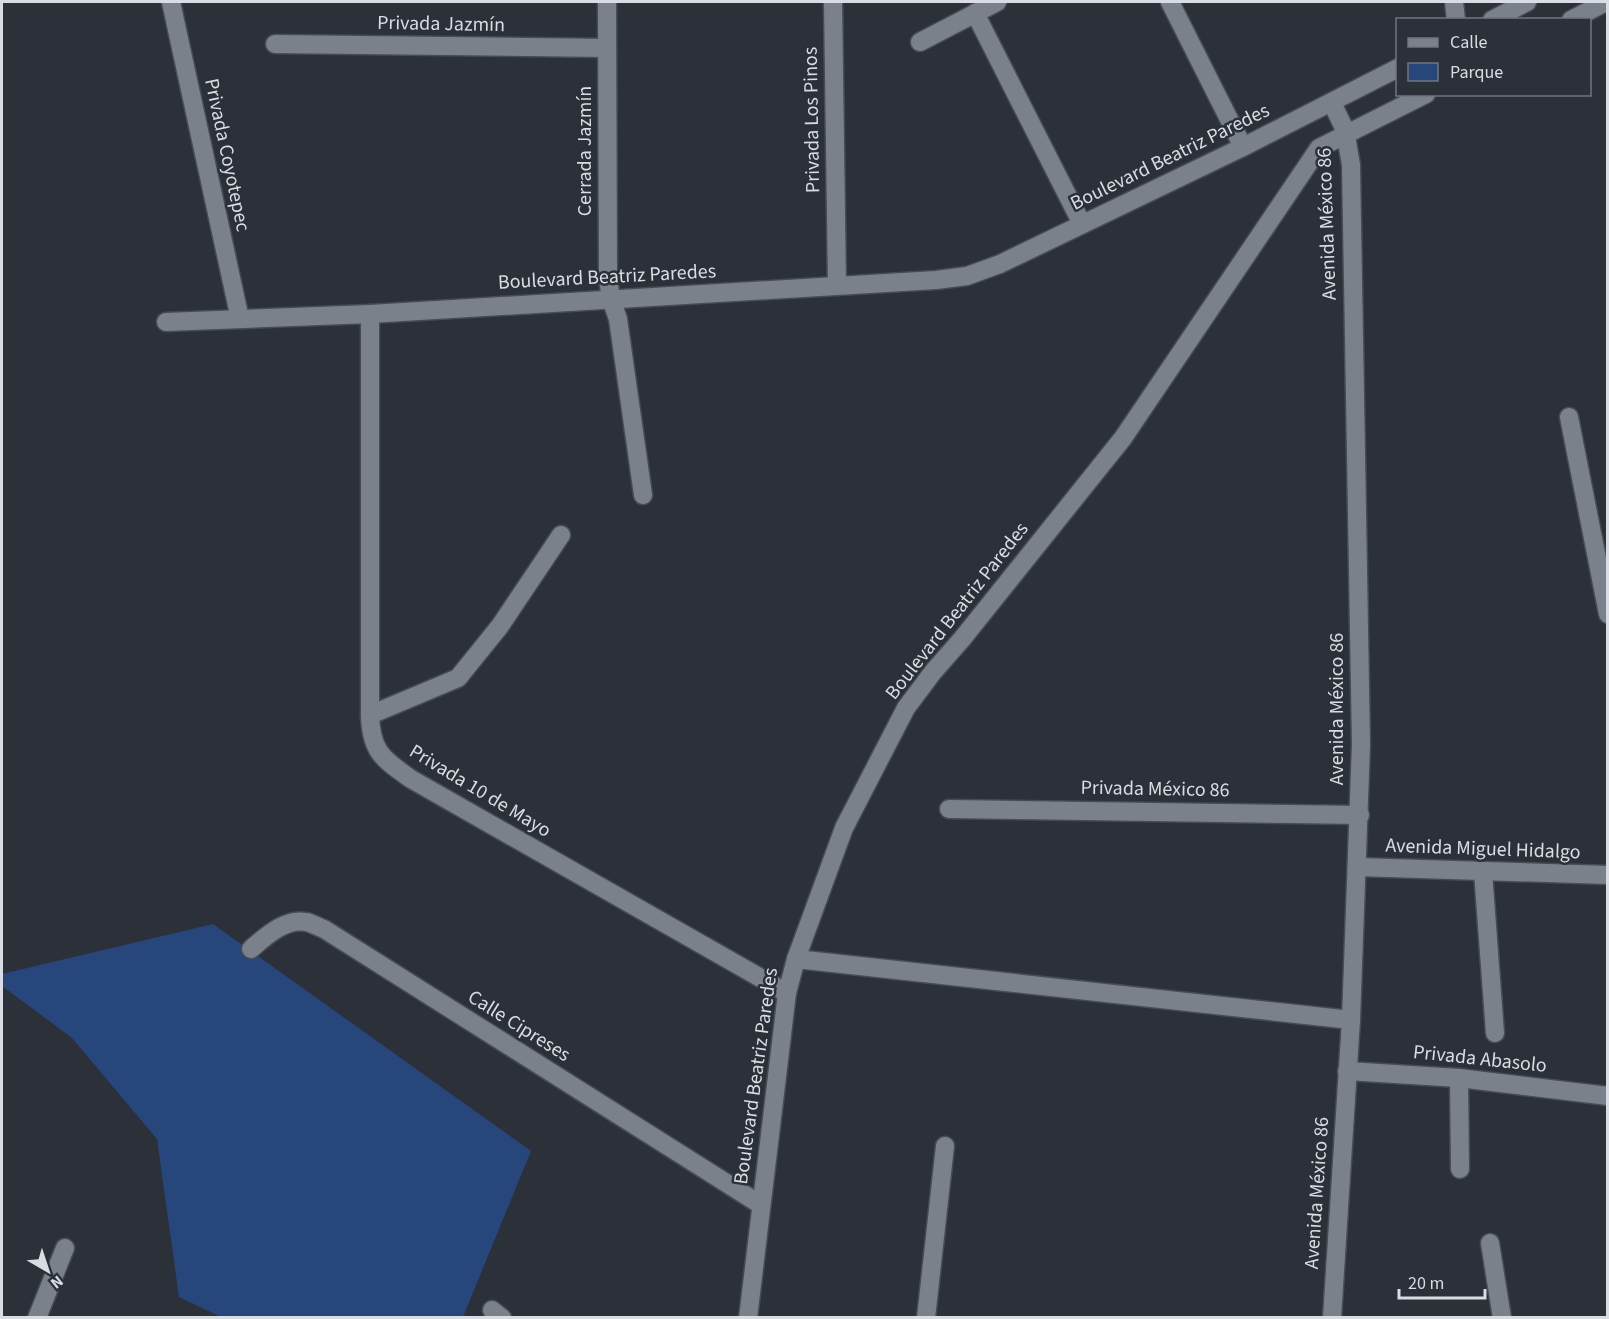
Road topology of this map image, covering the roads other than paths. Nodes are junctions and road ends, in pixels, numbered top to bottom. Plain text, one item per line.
1 (171, 2) edge
2 (607, 2) edge
3 (833, 2) edge
4 (995, 2) edge
5 (1170, 2) edge
6 (1454, 2) edge
7 (1527, 2) edge
8 (1606, 2) edge
9 (975, 13) junction
10 (1456, 18) edge
11 (1496, 18) edge
12 (1575, 18) edge
13 (920, 42) dead end
14 (275, 44) dead end
15 (607, 48) junction
16 (1396, 69) edge
17 (1422, 96) edge
18 (1332, 103) junction
19 (1346, 136) junction
20 (1243, 147) junction
21 (1082, 224) junction
22 (837, 285) junction
23 (610, 299) junction
24 (370, 314) junction
25 (240, 319) junction
26 (166, 322) dead end
27 (1569, 417) dead end
28 (642, 495) dead end
29 (561, 535) dead end
30 (1608, 614) edge
31 (370, 716) junction
32 (950, 809) dead end
33 (1360, 815) junction
34 (1358, 867) junction
35 (1483, 872) junction
36 (1608, 875) edge
37 (251, 949) dead end
38 (796, 959) junction
39 (787, 993) junction
40 (1351, 1020) junction
41 (1495, 1033) dead end
42 (1347, 1071) junction
43 (1459, 1078) junction
44 (1608, 1096) edge
45 (945, 1146) dead end
46 (1460, 1169) dead end
47 (761, 1204) junction
48 (1490, 1243) dead end
49 (65, 1248) dead end
50 (37, 1317) edge
51 (748, 1317) edge
52 (926, 1317) edge
53 (1332, 1317) edge
54 (1502, 1317) edge

1 - 25 street, Privada Coyotepec
2 - 15 street, Cerrada Jazmín
3 - 22 street, Privada Los Pinos
4 - 9 street
5 - 20 street
6 - 10 street
7 - 11 street
8 - 12 street
9 - 13 street
9 - 21 street
14 - 15 street, Privada Jazmín
15 - 23 street, Cerrada Jazmín
16 - 18 street, Boulevard Beatriz Paredes
17 - 19 street, Boulevard Beatriz Paredes
18 - 19 street, Avenida México 86
18 - 20 street, Boulevard Beatriz Paredes
19 - 33 street, Avenida México 86
19 - 38 street, Boulevard Beatriz Paredes
20 - 21 street, Boulevard Beatriz Paredes
21 - 22 street, Boulevard Beatriz Paredes
22 - 23 street, Boulevard Beatriz Paredes
23 - 24 street, Boulevard Beatriz Paredes
23 - 28 street, Cerrada Jazmín
24 - 25 street, Boulevard Beatriz Paredes
24 - 31 street, Privada 10 de Mayo
25 - 26 street, Boulevard Beatriz Paredes
27 - 30 street
29 - 31 street
31 - 39 street, Privada 10 de Mayo
32 - 33 street, Privada México 86
33 - 34 street, Avenida México 86
34 - 35 street, Avenida Miguel Hidalgo
34 - 40 street, Avenida México 86
35 - 36 street, Avenida Miguel Hidalgo
35 - 41 street
37 - 47 street, Calle Cipreses
38 - 39 street, Boulevard Beatriz Paredes
38 - 40 street
39 - 47 street, Boulevard Beatriz Paredes
40 - 42 street, Avenida México 86
42 - 43 street, Privada Abasolo
42 - 53 street, Avenida México 86
43 - 44 street, Privada Abasolo
43 - 46 street
45 - 52 street
47 - 51 street, Boulevard Beatriz Paredes
48 - 54 street
49 - 50 street

